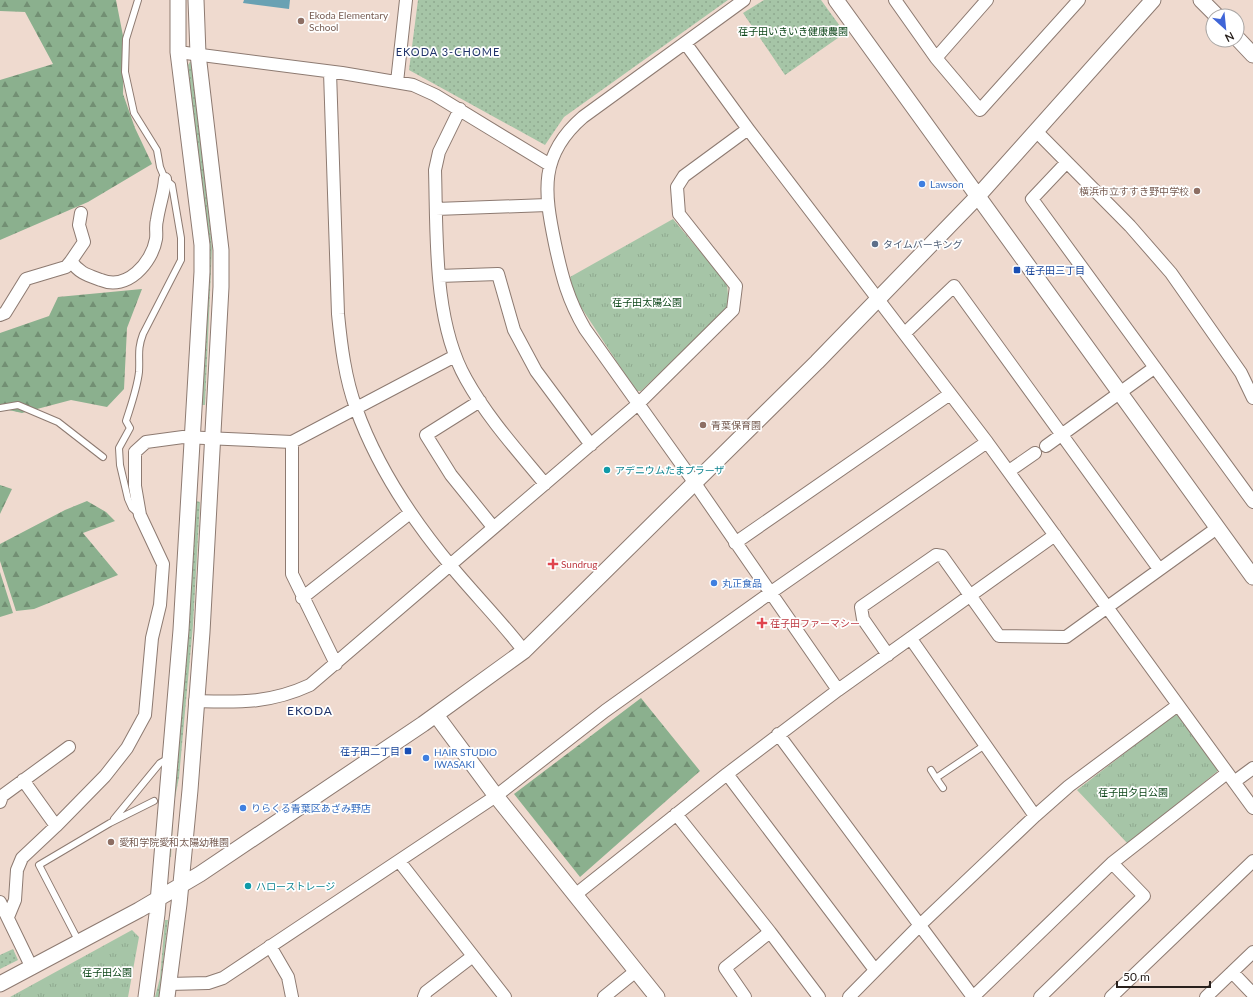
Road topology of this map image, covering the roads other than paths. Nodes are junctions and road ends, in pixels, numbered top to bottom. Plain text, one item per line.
1 (138, 0) edge
2 (178, 0) edge
3 (196, 0) edge
4 (406, 0) edge
5 (744, 0) edge
6 (836, 0) edge
7 (895, 0) edge
8 (987, 0) edge
9 (1079, 0) edge
10 (1153, 0) edge
11 (1201, 0) edge
12 (1209, 8) edge
13 (686, 44) junction
14 (1245, 46) edge
15 (178, 52) junction
16 (198, 54) junction
17 (1253, 55) edge
18 (936, 58) junction
19 (330, 72) junction
20 (397, 82) junction
21 (460, 109) junction
22 (748, 129) junction
23 (1036, 131) junction
24 (1067, 162) junction
25 (550, 165) junction
26 (165, 178) junction
27 (978, 196) junction
28 (547, 205) junction
29 (436, 209) junction
30 (81, 213) dead end
31 (71, 261) junction
32 (439, 276) junction
33 (878, 299) junction
34 (0, 315) edge
35 (905, 333) junction
36 (455, 356) junction
37 (1154, 368) junction
38 (1120, 393) junction
39 (950, 394) junction
40 (1253, 398) edge
41 (480, 401) junction
42 (638, 404) junction
43 (356, 407) junction
44 (0, 408) edge
45 (1062, 434) junction
46 (191, 436) junction
47 (211, 437) junction
48 (292, 442) junction
49 (987, 442) junction
50 (591, 445) junction
51 (1046, 446) dead end
52 (1035, 453) dead end
53 (103, 457) dead end
54 (1009, 472) junction
55 (694, 482) junction
56 (545, 484) junction
57 (1253, 502) edge
58 (410, 513) junction
59 (140, 515) junction
60 (493, 527) junction
61 (1216, 528) junction
62 (1055, 535) junction
63 (735, 543) junction
64 (450, 565) junction
65 (1159, 569) junction
66 (1253, 577) edge
67 (770, 593) junction
68 (970, 596) junction
69 (302, 598) junction
70 (1107, 607) junction
71 (911, 639) junction
72 (524, 651) junction
73 (888, 655) junction
74 (336, 664) junction
75 (838, 690) junction
76 (196, 701) junction
77 (1178, 705) junction
78 (436, 715) junction
79 (778, 734) junction
80 (985, 745) junction
81 (69, 747) dead end
82 (170, 758) junction
83 (1253, 768) edge
84 (931, 770) dead end
85 (727, 774) junction
86 (936, 778) junction
87 (1231, 778) junction
88 (23, 780) junction
89 (943, 788) dead end
90 (496, 796) junction
91 (154, 801) dead end
92 (0, 802) edge
93 (1253, 808) edge
94 (676, 814) junction
95 (1035, 816) junction
96 (110, 823) junction
97 (56, 826) junction
98 (1253, 861) edge
99 (399, 862) junction
100 (1112, 863) junction
101 (181, 885) junction
102 (575, 895) junction
103 (158, 898) junction
104 (0, 902) edge
105 (8, 917) junction
106 (920, 924) junction
107 (770, 932) junction
108 (79, 942) junction
109 (270, 946) junction
110 (1253, 952) edge
111 (473, 956) junction
112 (32, 968) junction
113 (875, 970) junction
114 (636, 971) junction
115 (1232, 972) junction
116 (0, 984) edge
117 (168, 990) edge
118 (1253, 994) edge
119 (146, 997) edge
120 (292, 997) edge
121 (424, 997) edge
122 (505, 997) edge
123 (604, 997) edge
124 (657, 997) edge
125 (745, 997) edge
126 (819, 997) edge
127 (849, 997) edge
128 (973, 997) edge
129 (1040, 997) edge
130 (1112, 997) edge
131 (1206, 997) edge

1 - 26 lane
2 - 15 street
3 - 16 street
4 - 20 street
5 - 13 street
6 - 27 street
7 - 18 street
8 - 18 street
9 - 18 street
10 - 23 street
11 - 12 street
13 - 22 street
13 - 25 street
14 - 17 street
15 - 16 street
15 - 46 street
16 - 19 street
16 - 47 street
19 - 20 street
19 - 43 street
20 - 21 street
21 - 25 street
21 - 29 street
22 - 33 street
22 - 42 street
23 - 24 street
23 - 27 street
24 - 37 street
24 - 40 street
25 - 28 street
26 - 31 street
26 - 59 lane
27 - 33 street
27 - 38 street
28 - 29 street
28 - 42 street
29 - 32 street
30 - 31 street
31 - 34 street
32 - 36 street
32 - 50 street
33 - 35 street
33 - 55 street
35 - 39 street
35 - 45 street
36 - 41 street
36 - 43 street
37 - 38 street
37 - 57 street
38 - 45 street
38 - 61 street
39 - 49 street
39 - 63 street
41 - 56 street
41 - 60 street
42 - 50 street
42 - 55 street
43 - 48 street
43 - 58 street
44 - 53 lane
45 - 51 street
45 - 65 street
46 - 47 street
46 - 59 street
46 - 82 street
47 - 48 street
47 - 76 street
48 - 69 street
49 - 54 street
49 - 67 street
50 - 56 street
52 - 54 street
54 - 62 street
55 - 63 street
55 - 72 street
56 - 60 street
58 - 64 street
58 - 69 street
59 - 97 street
60 - 64 street
61 - 65 street
61 - 66 street
62 - 68 street
62 - 70 street
63 - 67 street
64 - 72 street
64 - 74 street
65 - 70 street
67 - 75 street
67 - 90 street
68 - 70 street
68 - 71 street
68 - 73 street
69 - 74 street
70 - 77 street
71 - 73 street
71 - 80 street
72 - 78 street
73 - 75 street
74 - 76 street
75 - 79 street
76 - 101 street
77 - 87 street
77 - 95 street
78 - 90 street
78 - 101 street
79 - 85 street
79 - 106 street
80 - 86 lane
80 - 95 street
81 - 88 street
82 - 96 lane
82 - 103 street
83 - 87 street
84 - 86 lane
85 - 94 street
85 - 113 street
86 - 89 lane
87 - 93 street
87 - 100 street
88 - 92 street
88 - 97 street
90 - 99 street
90 - 102 street
91 - 96 lane
94 - 102 street
94 - 107 street
95 - 106 street
96 - 108 lane
97 - 105 street
98 - 130 street
99 - 109 street
99 - 111 street
100 - 128 street
100 - 129 street
101 - 103 street
101 - 117 street
102 - 114 street
103 - 108 street
103 - 119 street
104 - 105 street
105 - 112 street
106 - 113 street
106 - 128 street
107 - 125 street
107 - 126 street
108 - 112 street
109 - 117 street
109 - 120 street
110 - 115 street
111 - 121 street
111 - 122 street
112 - 116 street
113 - 127 street
114 - 123 street
114 - 124 street
115 - 118 street
115 - 131 street

